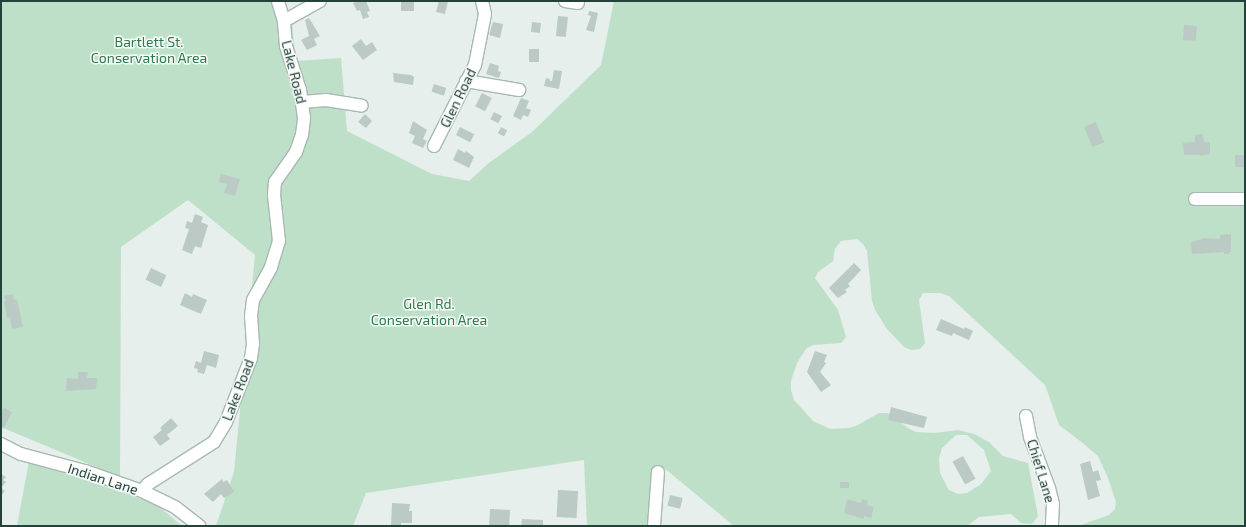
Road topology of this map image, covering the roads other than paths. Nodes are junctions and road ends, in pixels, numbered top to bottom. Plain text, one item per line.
1 (278, 1) edge
2 (320, 1) edge
3 (482, 1) edge
4 (565, 1) edge
5 (578, 3) dead end
6 (284, 21) junction
7 (466, 81) junction
8 (519, 90) dead end
9 (302, 102) junction
10 (362, 106) dead end
11 (434, 146) dead end
12 (1194, 199) dead end
13 (1245, 199) edge
14 (1026, 416) dead end
15 (1, 444) edge
16 (658, 472) dead end
17 (142, 491) junction
18 (199, 526) edge
19 (654, 526) edge
20 (1052, 526) edge

1 - 6 street, Lake Road
2 - 6 street
3 - 7 street, Glen Road
4 - 5 street
6 - 9 street, Lake Road
7 - 8 street
7 - 11 street, Glen Road
9 - 10 street
9 - 17 street, Lake Road
12 - 13 street
14 - 20 street, Chief Lane
15 - 17 street, Indian Lane
16 - 19 street
17 - 18 street, Indian Lane

